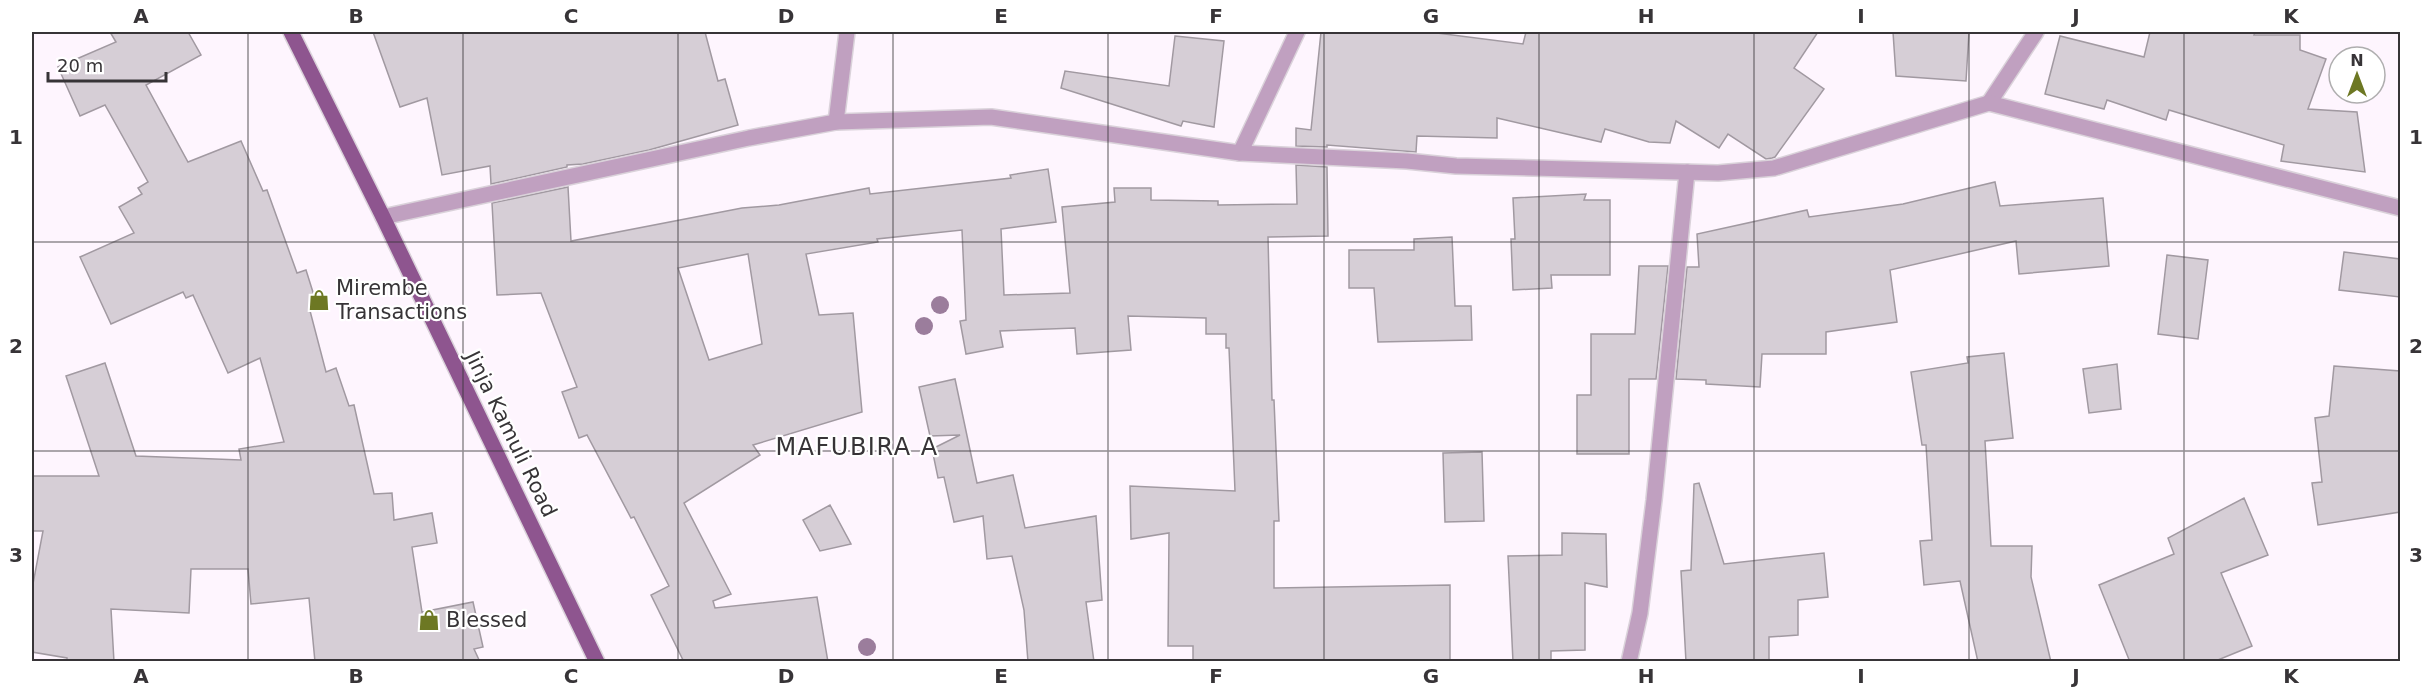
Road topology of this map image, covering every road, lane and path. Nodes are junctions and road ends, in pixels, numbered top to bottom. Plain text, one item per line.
1 (291, 32) edge
2 (847, 32) edge
3 (1297, 32) edge
4 (2036, 32) edge
5 (1989, 103) junction
6 (836, 122) junction
7 (1240, 153) junction
8 (1687, 172) junction
9 (2400, 208) edge
10 (383, 217) junction
11 (597, 662) edge
12 (1629, 662) edge

1 - 10 main road, Jinja Kamuli Road
2 - 6 street
3 - 7 street
4 - 5 street
5 - 8 street
5 - 9 street
6 - 7 street
6 - 10 street
7 - 8 street
8 - 12 street
10 - 11 main road, Jinja Kamuli Road

